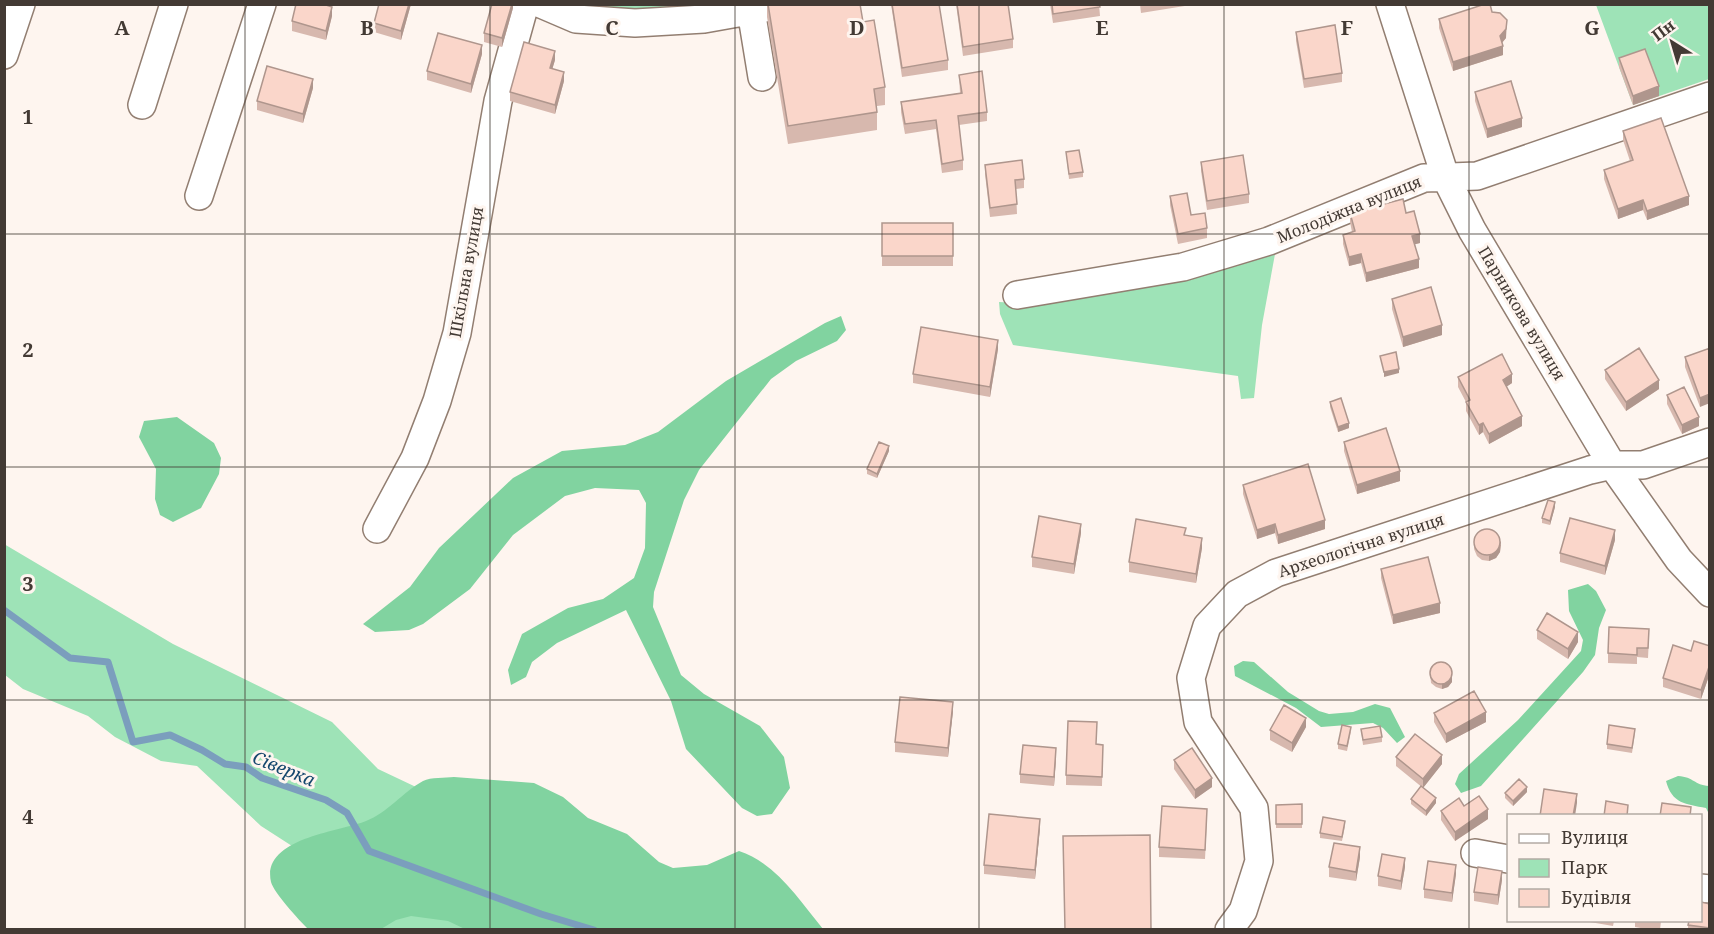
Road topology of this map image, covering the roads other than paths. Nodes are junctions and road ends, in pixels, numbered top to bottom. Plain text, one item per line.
1 (21, 4) edge
2 (174, 4) edge
3 (262, 4) edge
4 (525, 4) edge
5 (541, 4) edge
6 (787, 4) edge
7 (1390, 4) edge
8 (751, 8) edge
9 (4, 55) edge
10 (762, 77) dead end
11 (1710, 96) edge
12 (142, 105) dead end
13 (1445, 176) junction
14 (199, 196) dead end
15 (1017, 295) dead end
16 (1710, 442) edge
17 (1612, 465) junction
18 (377, 529) dead end
19 (1710, 593) edge
20 (1475, 853) dead end
21 (1507, 859) edge
22 (1229, 930) edge

1 - 9 street
2 - 12 street
3 - 14 street
4 - 18 street, Шкільна вулиця
5 - 8 street
6 - 8 street
7 - 13 street, Парникова вулиця
8 - 10 street
11 - 13 street, Молодіжна вулиця
13 - 15 street, Молодіжна вулиця
13 - 17 street, Парникова вулиця
16 - 17 street, Археологічна вулиця
17 - 19 street, Парникова вулиця
17 - 22 street, Археологічна вулиця
20 - 21 street

